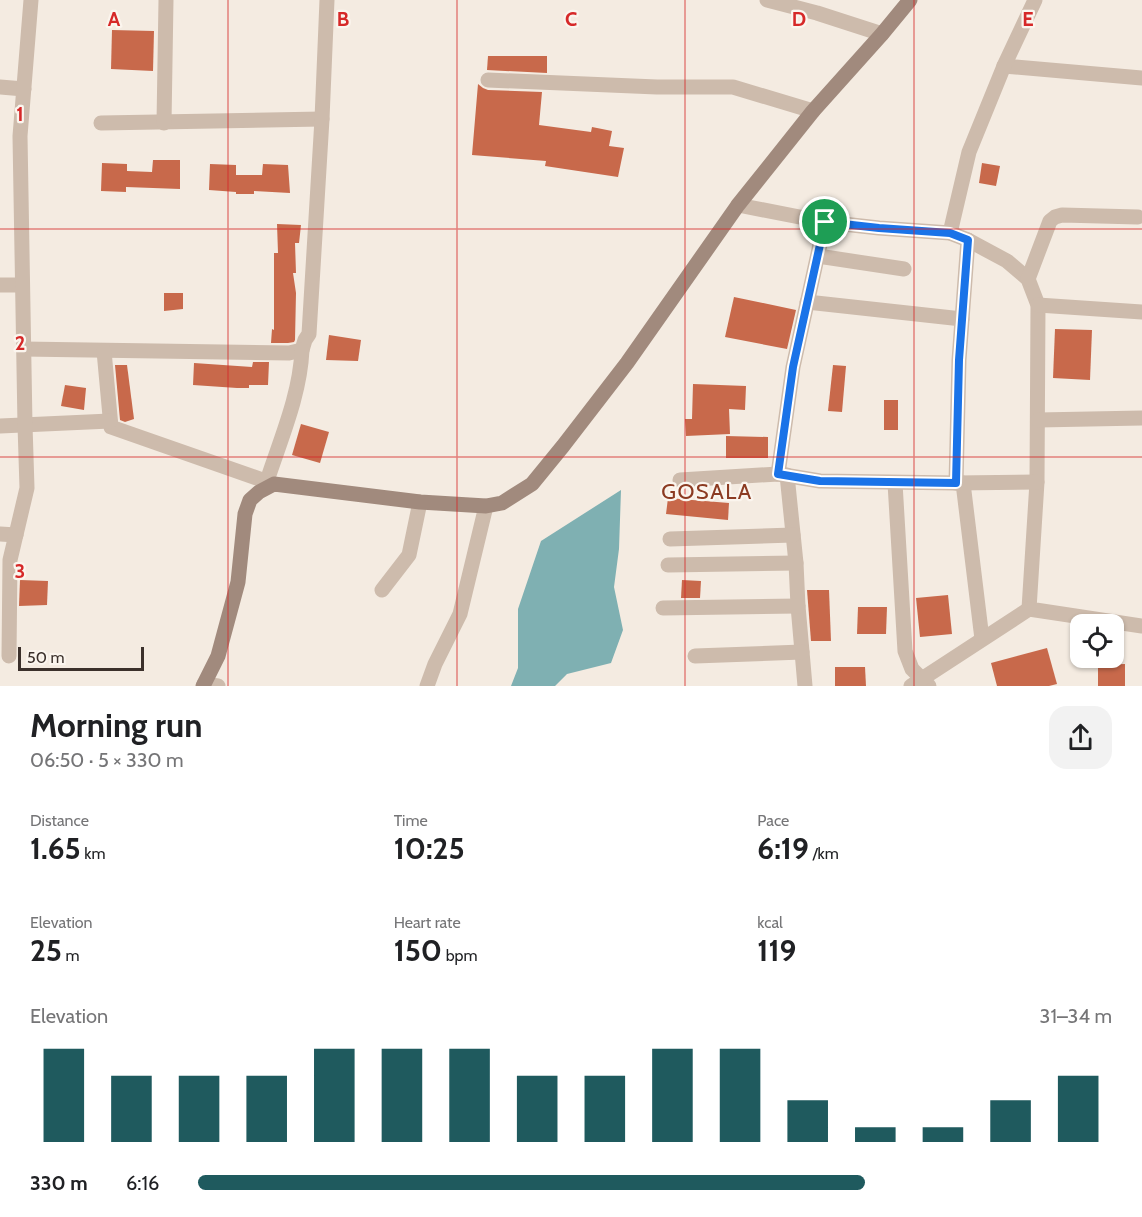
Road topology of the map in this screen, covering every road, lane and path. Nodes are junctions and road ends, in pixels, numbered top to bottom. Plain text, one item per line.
1 (31, 0) edge
2 (166, 0) edge
3 (327, 0) edge
4 (767, 0) edge
5 (910, 0) edge
6 (1035, 0) edge
7 (882, 34) junction
8 (1004, 66) junction
9 (1142, 78) edge
10 (488, 80) dead end
11 (0, 87) edge
12 (24, 88) junction
13 (813, 111) junction
14 (322, 119) junction
15 (101, 123) dead end
16 (164, 123) junction
17 (738, 205) junction
18 (1138, 217) dead end
19 (825, 222) junction
20 (950, 233) junction
21 (968, 240) junction
22 (818, 256) junction
23 (904, 269) dead end
24 (1028, 279) junction
25 (0, 285) edge
26 (22, 285) junction
27 (807, 302) junction
28 (1038, 305) junction
29 (1142, 312) edge
30 (962, 319) junction
31 (23, 349) junction
32 (302, 350) junction
33 (104, 351) junction
34 (1142, 418) edge
35 (1038, 420) junction
36 (110, 421) junction
37 (25, 425) junction
38 (0, 426) edge
39 (783, 474) junction
40 (680, 480) dead end
41 (270, 482) junction
42 (895, 483) junction
43 (960, 483) junction
44 (1037, 483) junction
45 (420, 502) junction
46 (486, 506) junction
47 (0, 534) edge
48 (16, 535) junction
49 (793, 535) junction
50 (670, 539) dead end
51 (796, 563) junction
52 (668, 565) dead end
53 (382, 590) dead end
54 (798, 606) junction
55 (663, 608) dead end
56 (1029, 609) junction
57 (1142, 626) edge
58 (982, 639) junction
59 (802, 652) junction
60 (695, 656) dead end
61 (10, 658) edge
62 (921, 683) edge
63 (208, 685) edge
64 (427, 686) edge
65 (806, 686) edge

1 - 12 street
2 - 16 street
3 - 14 street
4 - 7 street
5 - 7 main road
6 - 8 street
7 - 13 main road
8 - 9 street
8 - 20 street
10 - 13 street
11 - 12 street
12 - 26 street
13 - 17 main road
14 - 16 street
14 - 32 street
15 - 16 street
17 - 19 street
17 - 46 main road
18 - 24 street
19 - 20 street
19 - 22 street
20 - 21 street
21 - 24 street
21 - 30 street
22 - 23 street
22 - 27 street
24 - 28 street
25 - 26 street
26 - 31 street
27 - 30 street
27 - 39 street
28 - 29 street
28 - 35 street
30 - 43 street
31 - 33 street
31 - 37 street
32 - 33 street
32 - 41 street
33 - 36 street
34 - 35 street
35 - 44 street
36 - 37 street
36 - 41 street
37 - 38 street
37 - 48 street
39 - 40 street
39 - 42 street
39 - 49 street
41 - 45 main road
41 - 63 main road
42 - 43 street
42 - 62 street
43 - 44 street
43 - 58 street
44 - 56 street
45 - 46 main road
45 - 53 street
46 - 64 street
47 - 48 street
48 - 61 street
49 - 50 street
49 - 51 street
51 - 52 street
51 - 54 street
54 - 55 street
54 - 59 street
56 - 57 street
56 - 58 street
58 - 62 street
59 - 60 street
59 - 65 street

